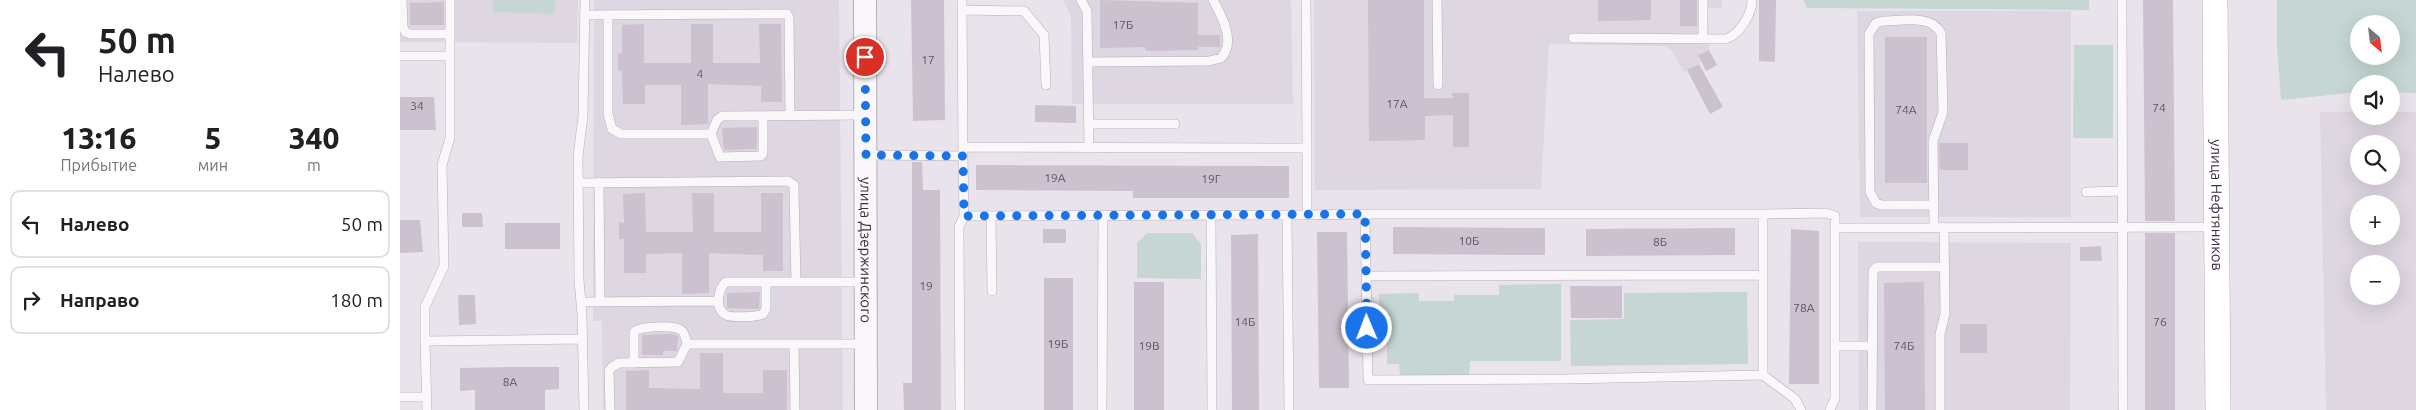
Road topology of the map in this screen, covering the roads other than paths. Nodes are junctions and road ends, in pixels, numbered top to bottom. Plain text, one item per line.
1 (402, 0) edge
2 (450, 0) edge
3 (585, 0) edge
4 (865, 0) edge
5 (962, 0) edge
6 (1081, 0) edge
7 (1213, 0) edge
8 (1306, 0) edge
9 (1437, 0) edge
10 (1703, 0) edge
11 (1752, 0) edge
12 (2122, 0) edge
13 (2215, 0) edge
14 (962, 10) junction
15 (584, 15) junction
16 (608, 15) junction
17 (450, 34) junction
18 (1573, 38) dead end
19 (1703, 39) junction
20 (400, 56) edge
21 (450, 56) junction
22 (1088, 62) junction
23 (1046, 85) dead end
24 (1438, 86) dead end
25 (790, 115) junction
26 (866, 115) junction
27 (763, 116) junction
28 (1089, 124) junction
29 (1175, 124) dead end
30 (711, 134) junction
31 (1089, 148) junction
32 (1307, 148) junction
33 (963, 151) junction
34 (866, 155) junction
35 (578, 182) junction
36 (599, 182) junction
37 (2123, 191) junction
38 (2086, 192) dead end
39 (1934, 205) junction
40 (1365, 214) junction
41 (1763, 214) junction
42 (1211, 215) junction
43 (1287, 215) junction
44 (1307, 215) junction
45 (964, 216) junction
46 (991, 216) junction
47 (1103, 216) junction
48 (2123, 226) junction
49 (1934, 227) junction
50 (1944, 227) junction
51 (2218, 227) junction
52 (1835, 228) junction
53 (1944, 267) junction
54 (1366, 276) junction
55 (1763, 276) junction
56 (766, 282) junction
57 (796, 282) junction
58 (866, 282) junction
59 (992, 291) dead end
60 (718, 301) junction
61 (581, 302) junction
62 (600, 302) junction
63 (583, 339) junction
64 (425, 341) junction
65 (687, 344) junction
66 (794, 344) junction
67 (866, 344) junction
68 (1835, 346) junction
69 (1872, 346) junction
70 (634, 363) junction
71 (1763, 375) junction
72 (427, 396) junction
73 (400, 397) edge
74 (427, 410) edge
75 (584, 410) edge
76 (610, 410) edge
77 (794, 410) edge
78 (866, 410) edge
79 (960, 410) edge
80 (1102, 410) edge
81 (1212, 410) edge
82 (1289, 410) edge
83 (1802, 410) edge
84 (1830, 410) edge
85 (1872, 410) edge
86 (1940, 410) edge
87 (2123, 410) edge
88 (2218, 410) edge

1 - 17 lane
2 - 17 lane
3 - 15 lane
4 - 26 street, улица Дзержинского
5 - 14 lane
6 - 22 lane
7 - 22 lane
8 - 32 lane
9 - 24 lane
10 - 19 lane
11 - 19 lane
12 - 37 lane
13 - 51 main road, улица Нефтяников
14 - 23 lane
14 - 33 lane
15 - 16 lane
15 - 35 lane
16 - 25 lane
16 - 30 lane
17 - 21 lane
18 - 19 lane
20 - 21 lane
21 - 64 lane
22 - 28 lane
25 - 26 lane
25 - 27 lane
26 - 34 street, улица Дзержинского
27 - 30 lane
27 - 30 lane
28 - 29 lane
28 - 31 lane
31 - 32 lane
31 - 33 lane
32 - 44 lane
33 - 34 lane
33 - 45 lane
34 - 58 street, улица Дзержинского
35 - 36 lane
35 - 61 lane
36 - 57 lane
36 - 62 lane
37 - 38 lane
37 - 48 lane
39 - 39 lane
39 - 49 lane
40 - 41 lane
40 - 44 lane
40 - 54 lane
41 - 52 lane
41 - 55 lane
42 - 43 lane
42 - 47 lane
42 - 81 lane
43 - 44 lane
43 - 82 lane
45 - 46 lane
45 - 79 lane
46 - 47 lane
46 - 59 lane
47 - 80 lane
48 - 50 lane
48 - 51 lane
48 - 87 lane
49 - 50 lane
49 - 52 lane
50 - 53 lane
51 - 88 main road, улица Нефтяников
52 - 68 lane
53 - 69 lane
53 - 86 lane
54 - 55 lane
54 - 71 lane
55 - 71 lane
56 - 57 lane
56 - 60 lane
56 - 60 lane
57 - 58 lane
58 - 67 street, улица Дзержинского
60 - 62 lane
61 - 62 lane
61 - 63 lane
63 - 64 lane
63 - 75 lane
64 - 72 lane
65 - 66 lane
65 - 70 lane
65 - 70 lane
66 - 67 lane
66 - 77 lane
67 - 78 street, улица Дзержинского
68 - 69 lane
68 - 84 lane
69 - 85 lane
70 - 76 lane
71 - 83 lane
72 - 73 lane
72 - 74 lane

